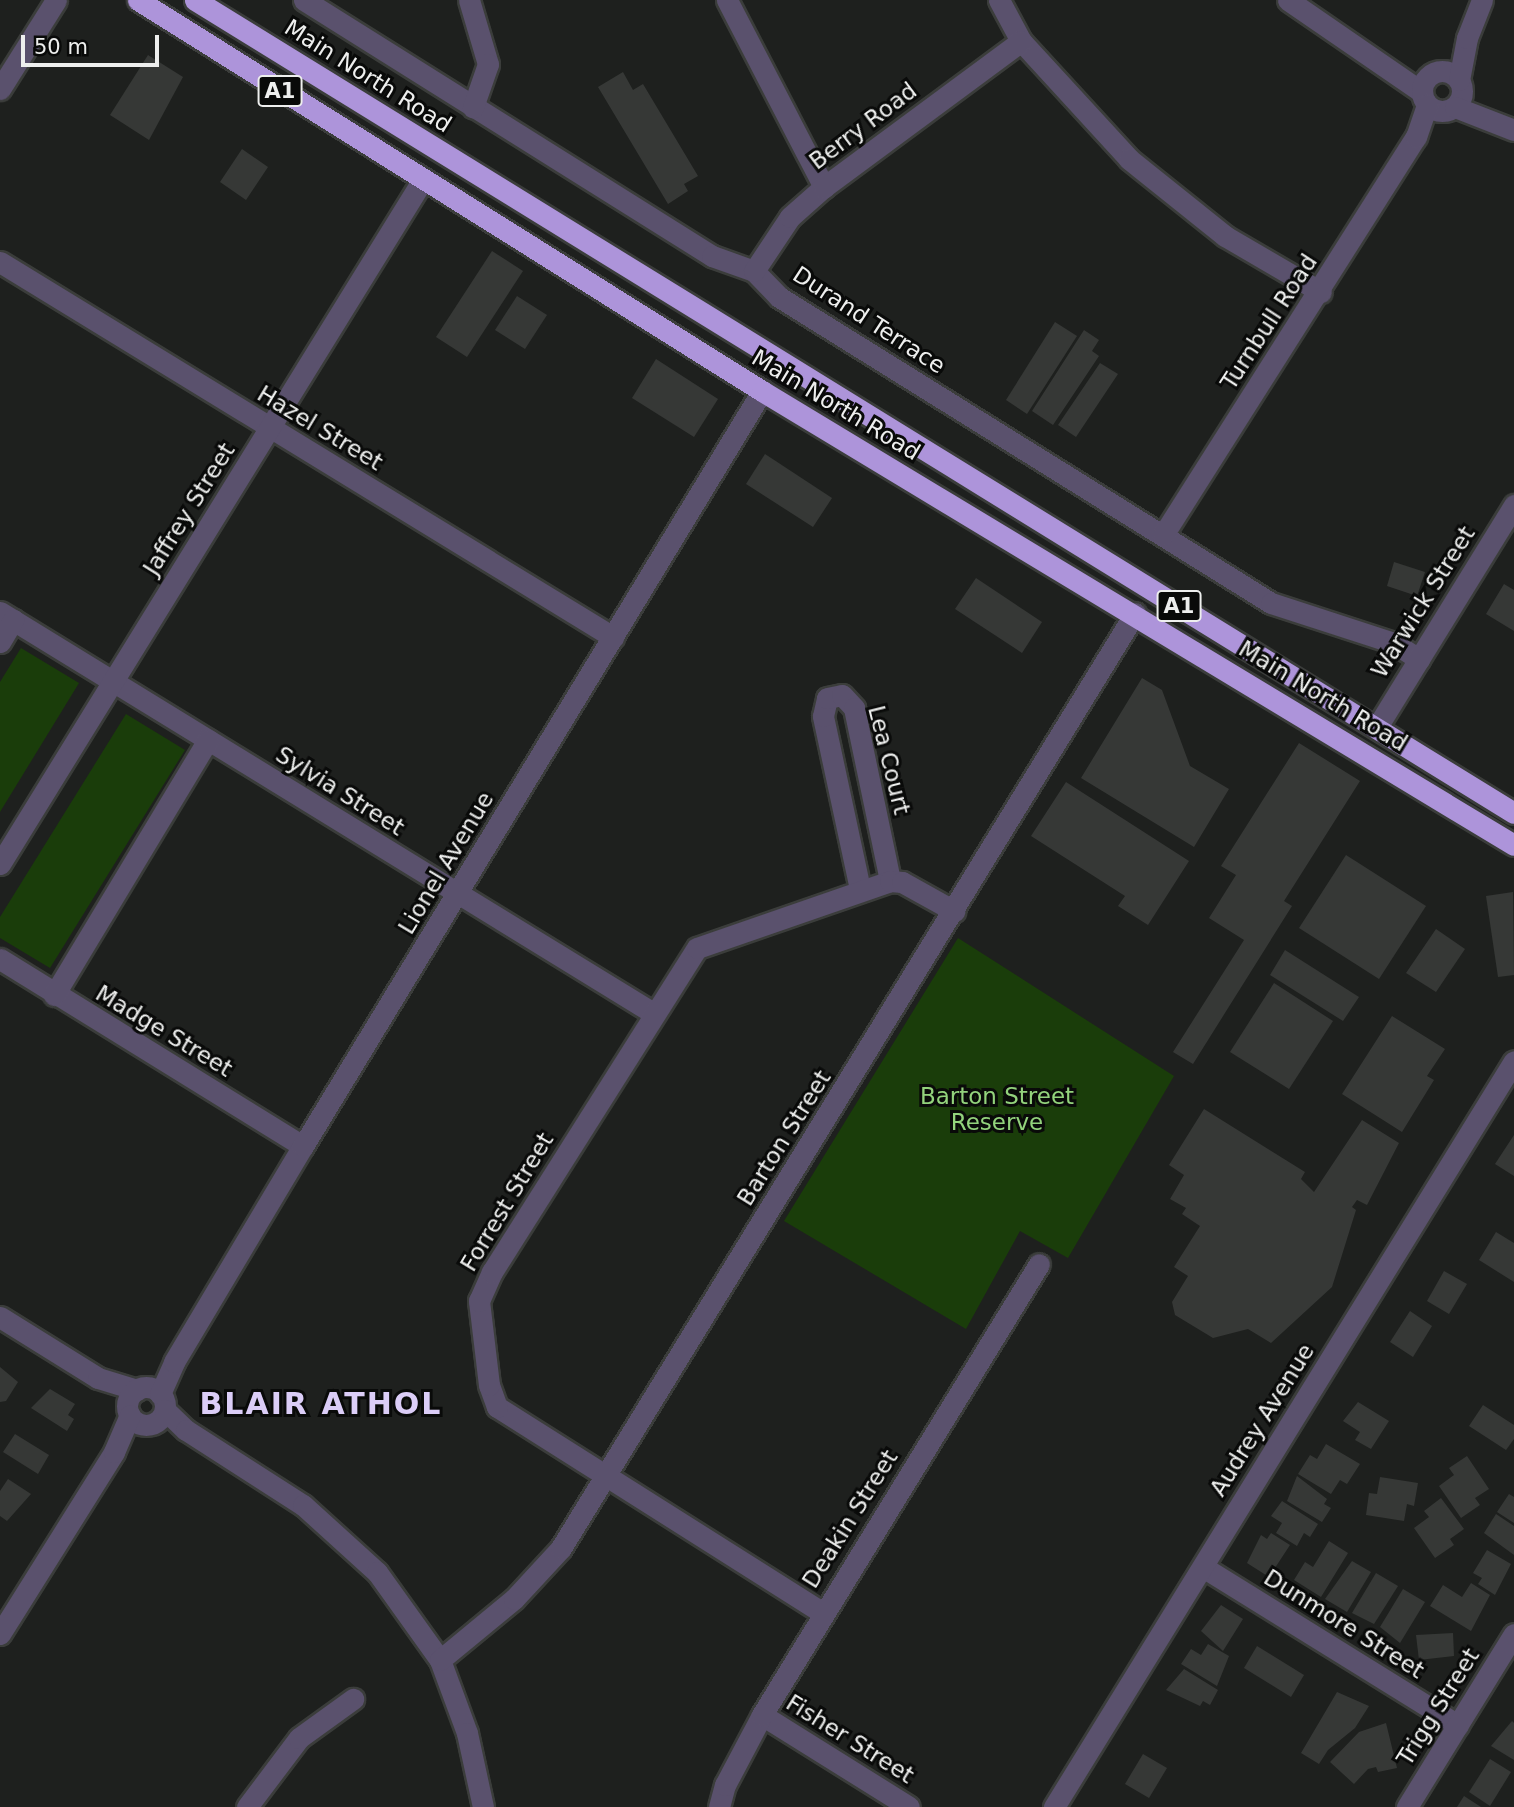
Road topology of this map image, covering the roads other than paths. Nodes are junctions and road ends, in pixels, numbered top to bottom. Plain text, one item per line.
1 (56, 0) edge
2 (138, 0) edge
3 (195, 0) edge
4 (304, 0) edge
5 (470, 0) edge
6 (727, 0) edge
7 (999, 0) edge
8 (1288, 0) edge
9 (1482, 0) edge
10 (1021, 41) junction
11 (0, 89) edge
12 (1442, 92) junction
13 (473, 107) junction
14 (1514, 130) edge
15 (440, 151) junction
16 (422, 181) junction
17 (824, 187) junction
18 (0, 262) edge
19 (754, 271) junction
20 (1321, 292) junction
21 (762, 391) junction
22 (270, 428) junction
23 (1514, 505) edge
24 (1163, 535) junction
25 (1135, 613) junction
26 (6, 616) edge
27 (613, 637) junction
28 (0, 642) edge
29 (1419, 659) junction
30 (113, 683) junction
31 (1377, 727) junction
32 (208, 740) junction
33 (1363, 750) junction
34 (1514, 813) edge
35 (1514, 845) edge
36 (0, 864) edge
37 (890, 881) junction
38 (860, 889) junction
39 (458, 895) junction
40 (954, 911) junction
41 (0, 959) edge
42 (54, 995) junction
43 (653, 1013) junction
44 (1514, 1061) edge
45 (303, 1146) junction
46 (1039, 1264) dead end
47 (0, 1317) edge
48 (145, 1406) junction
49 (606, 1478) junction
50 (1203, 1567) junction
51 (823, 1613) junction
52 (0, 1634) edge
53 (1514, 1634) edge
54 (440, 1660) junction
55 (354, 1699) dead end
56 (762, 1715) junction
57 (1458, 1726) junction
58 (247, 1807) edge
59 (483, 1807) edge
60 (719, 1807) edge
61 (909, 1807) edge
62 (1054, 1807) edge
63 (1407, 1807) edge

1 - 11 street
2 - 16 highway, Main North Road / A1
3 - 15 highway, Main North Road / A1
4 - 13 street, Durand Terrace
5 - 13 street
6 - 17 street
7 - 10 street
8 - 12 street
9 - 12 street, Turnbull Road
10 - 17 street, Berry Road
10 - 20 street
12 - 14 street
12 - 20 street, Turnbull Road
13 - 19 street, Durand Terrace
15 - 16 highway
15 - 31 highway, Main North Road / A1
16 - 21 highway, Main North Road / A1
16 - 22 street, Jaffrey Street
17 - 19 street, Berry Road
18 - 22 street, Hazel Street
19 - 24 street, Durand Terrace
20 - 24 street, Turnbull Road
21 - 25 highway, Main North Road / A1
21 - 27 street, Lionel Avenue
22 - 27 street, Hazel Street
22 - 30 street, Jaffrey Street
23 - 29 street, Warwick Street
24 - 29 street, Durand Terrace
25 - 33 highway, Main North Road / A1
25 - 40 street, Barton Street
26 - 28 street
26 - 30 street, Sylvia Street
27 - 39 street, Lionel Avenue
29 - 31 street, Warwick Street
30 - 32 street, Sylvia Street
30 - 36 street, Jaffrey Street
31 - 33 highway
31 - 34 highway, Main North Road / A1
32 - 39 street, Sylvia Street
32 - 42 street
33 - 35 highway, Main North Road / A1
37 - 38 street, Forrest Street
37 - 38 street, Lea Court
37 - 40 street
38 - 43 street, Forrest Street
39 - 43 street, Sylvia Street
39 - 45 street, Lionel Avenue
40 - 49 street, Barton Street
41 - 42 street, Madge Street
42 - 45 street, Madge Street
43 - 49 street, Forrest Street
44 - 50 street, Audrey Avenue
45 - 48 street, Lionel Avenue
46 - 51 street, Deakin Street
47 - 48 street
48 - 52 street, Lionel Avenue
48 - 54 street
49 - 51 street, Forrest Street
49 - 54 street, Barton Street
50 - 57 street, Dunmore Street
50 - 62 street, Audrey Avenue
51 - 56 street, Deakin Street
53 - 57 street, Trigg Street
54 - 59 street
55 - 58 street
56 - 60 street, Deakin Street
56 - 61 street, Fisher Street
57 - 63 street, Trigg Street

